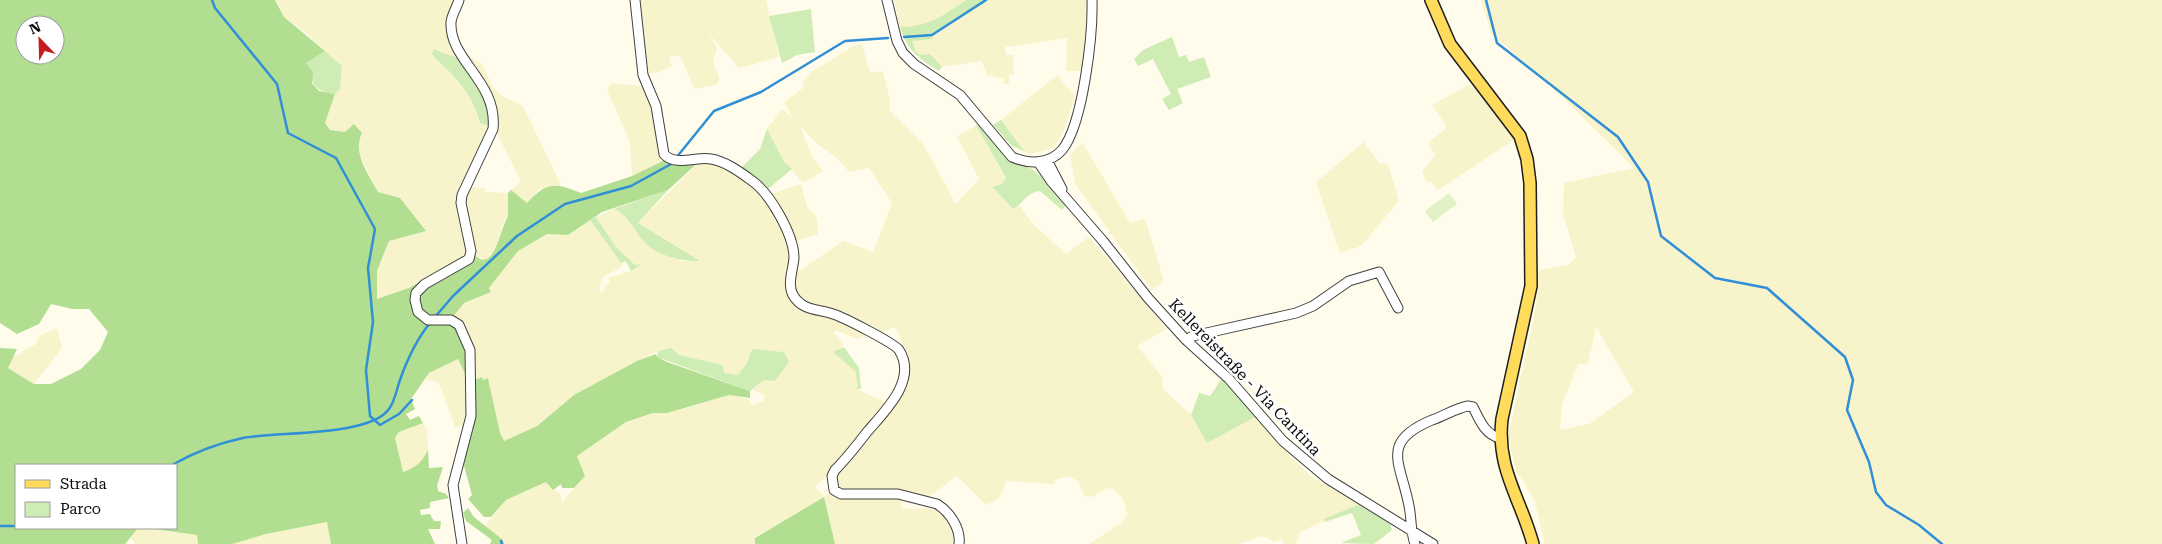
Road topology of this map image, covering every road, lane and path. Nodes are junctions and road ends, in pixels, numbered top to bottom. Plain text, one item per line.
1 (460, 0) edge
2 (635, 0) edge
3 (887, 0) edge
4 (1092, 0) edge
5 (1431, 0) edge
6 (1043, 161) junction
7 (1398, 308) dead end
8 (1186, 340) junction
9 (1500, 438) junction
10 (1410, 530) junction
11 (462, 544) edge
12 (959, 544) edge
13 (1415, 544) edge
14 (1433, 544) edge
15 (1533, 544) edge

1 - 11 street
2 - 12 street
3 - 6 street
4 - 6 street
5 - 9 main road
6 - 8 street, Kellereistraße - Via Cantina
7 - 8 street
8 - 10 street, Kellereistraße - Via Cantina
9 - 10 street
9 - 15 main road
10 - 13 street
10 - 14 street, Kellereistraße - Via Cantina

